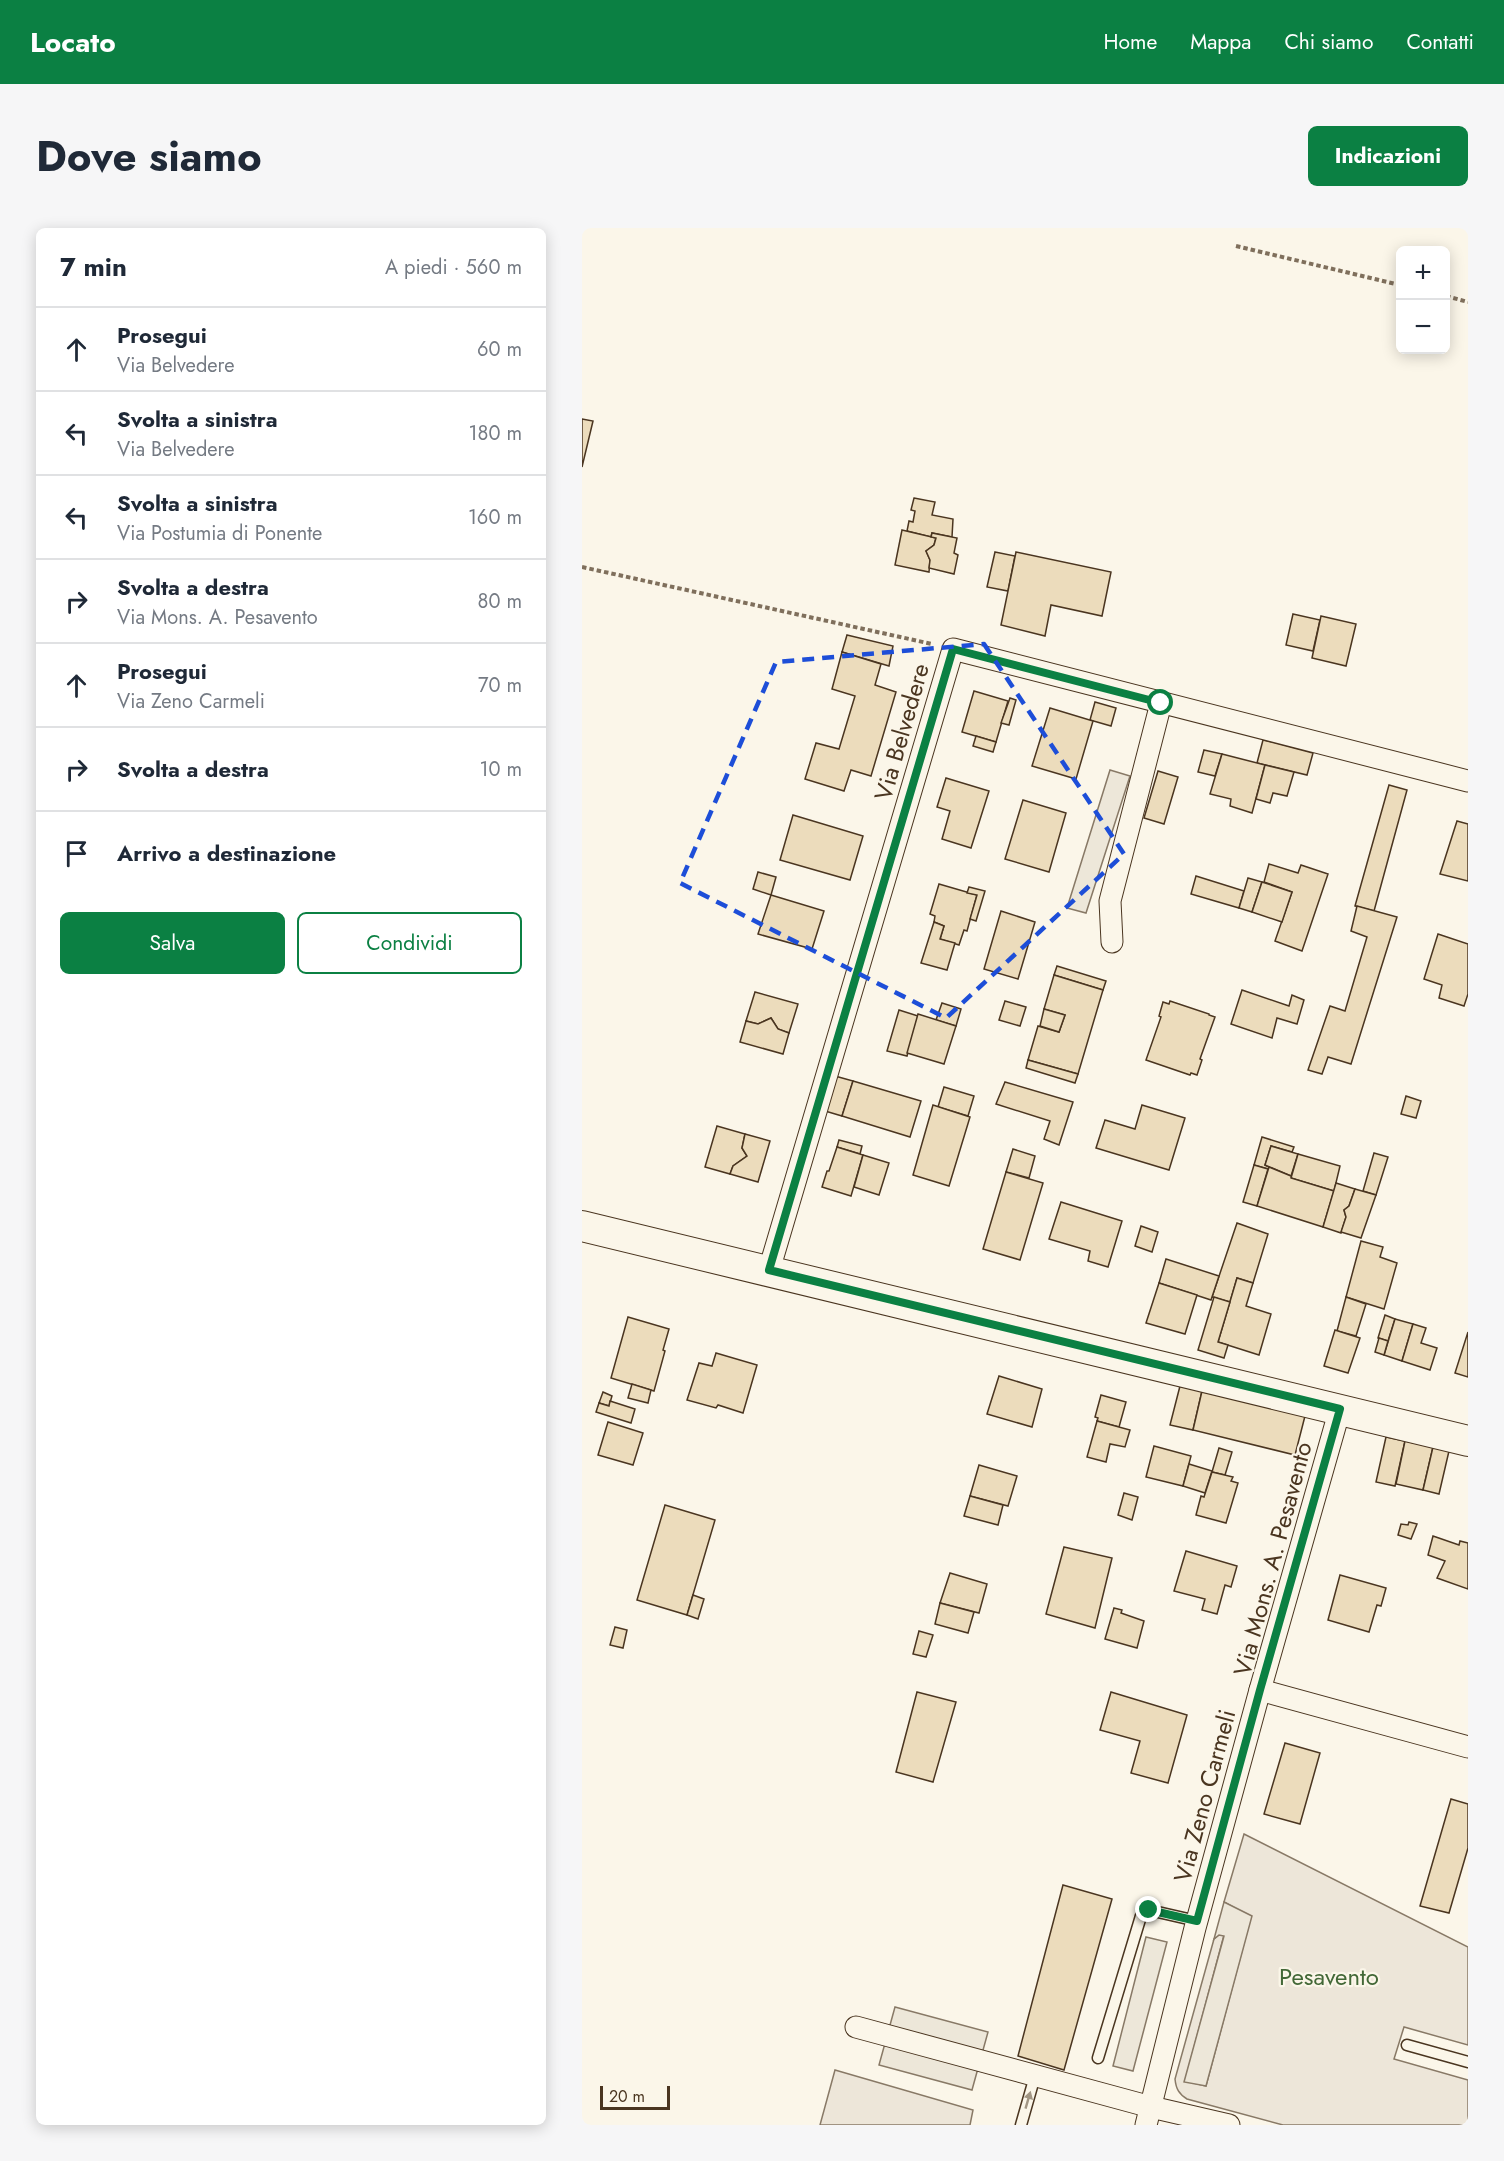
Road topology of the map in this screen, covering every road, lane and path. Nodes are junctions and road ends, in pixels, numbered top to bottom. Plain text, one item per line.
1 (1236, 246) dead end
2 (1396, 284) edge
3 (1450, 297) edge
4 (1468, 302) edge
5 (582, 567) edge
6 (953, 649) junction
7 (1161, 703) junction
8 (1468, 781) edge
9 (1112, 942) dead end
10 (582, 1226) edge
11 (769, 1270) junction
12 (1340, 1409) junction
13 (1468, 1441) edge
14 (1260, 1690) junction
15 (1468, 1747) edge
16 (1197, 1921) junction
17 (856, 2027) dead end
18 (1407, 2045) dead end
19 (1098, 2058) dead end
20 (1468, 2062) edge
21 (1035, 2076) junction
22 (1148, 2116) edge
23 (1021, 2125) edge
24 (1228, 2125) edge

1 - 2 path
3 - 4 path
5 - 6 path
6 - 7 street, Via Belvedere
6 - 11 street, Via Belvedere
7 - 8 street, Via Belvedere
7 - 9 street
10 - 11 main road
11 - 12 main road
12 - 13 main road
12 - 14 street, Via Mons. A. Pesavento
14 - 15 street, Via Mons. A. Pesavento
14 - 16 street, Via Zeno Carmeli
16 - 19 lane
16 - 22 street, Via Zeno Carmeli
17 - 21 street
18 - 20 lane
21 - 22 street
23 -> 21 lane
22 - 24 street

